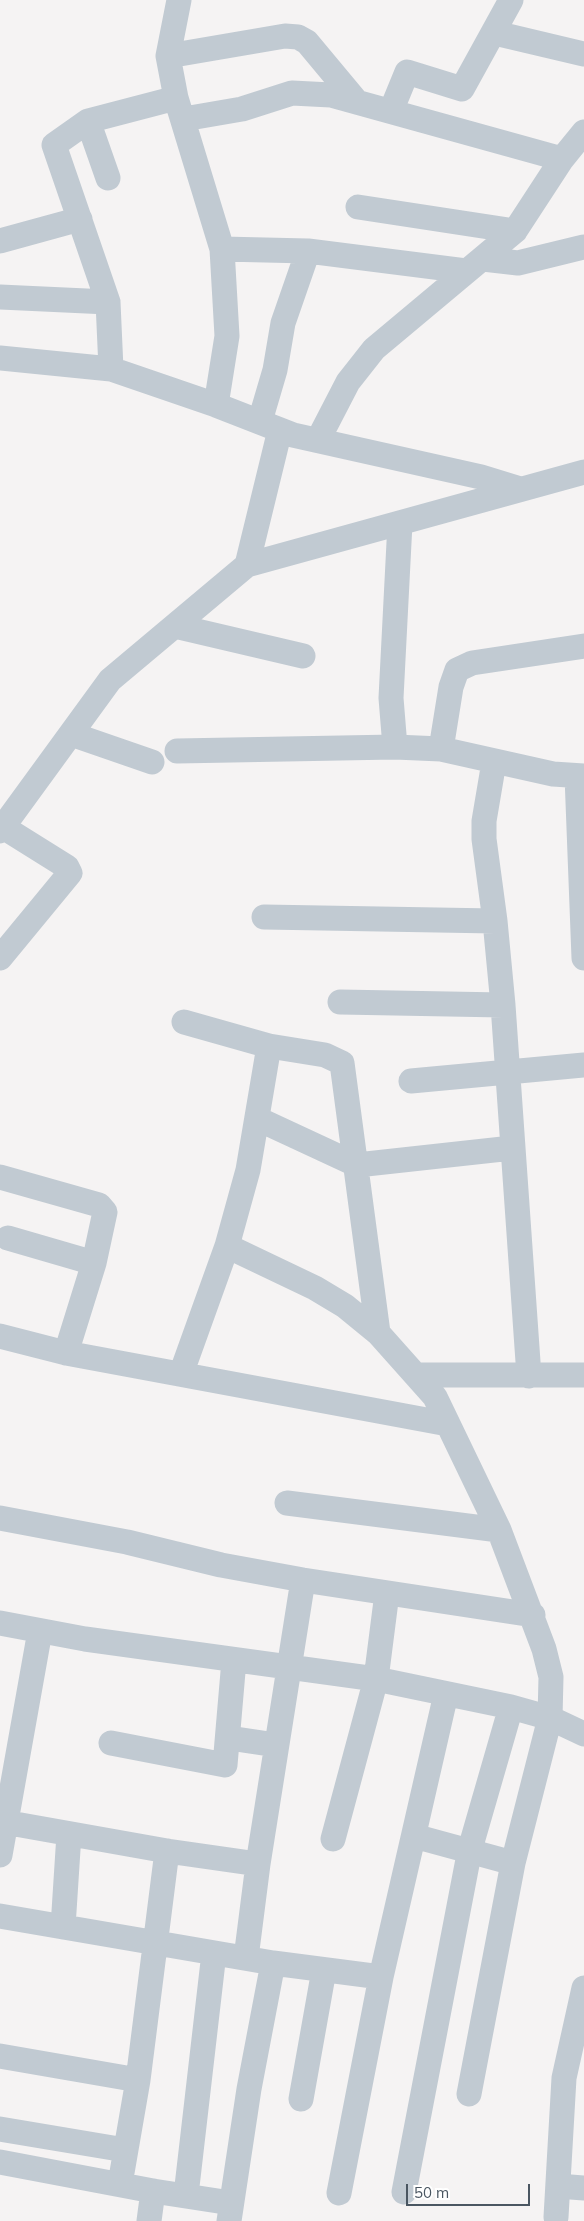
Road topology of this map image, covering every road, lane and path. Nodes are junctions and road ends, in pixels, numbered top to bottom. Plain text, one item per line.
1 (179, 0) edge
2 (512, 0) edge
3 (496, 32) junction
4 (584, 54) edge
5 (168, 56) junction
6 (356, 102) junction
7 (180, 108) junction
8 (391, 111) junction
9 (88, 120) junction
10 (584, 132) edge
11 (562, 159) junction
12 (108, 178) dead end
13 (358, 207) dead end
14 (80, 219) junction
15 (514, 231) junction
16 (0, 240) edge
17 (584, 247) edge
18 (222, 249) junction
19 (308, 251) junction
20 (475, 265) junction
21 (0, 298) edge
22 (108, 302) junction
23 (0, 358) edge
24 (111, 370) junction
25 (216, 405) junction
26 (270, 426) junction
27 (318, 440) junction
28 (584, 472) edge
29 (520, 489) junction
30 (400, 523) junction
31 (247, 565) junction
32 (175, 626) junction
33 (584, 646) edge
34 (303, 656) dead end
35 (70, 734) junction
36 (395, 746) junction
37 (441, 749) junction
38 (177, 751) dead end
39 (152, 762) dead end
40 (494, 762) junction
41 (580, 776) edge
42 (1, 829) edge
43 (581, 862) edge
44 (264, 917) dead end
45 (495, 921) junction
46 (583, 947) edge
47 (0, 958) edge
48 (340, 1002) dead end
49 (502, 1005) junction
50 (184, 1022) dead end
51 (269, 1046) junction
52 (584, 1065) edge
53 (507, 1071) junction
54 (411, 1081) dead end
55 (258, 1119) junction
56 (512, 1148) junction
57 (357, 1165) junction
58 (0, 1177) edge
59 (8, 1238) dead end
60 (227, 1246) junction
61 (94, 1263) junction
62 (378, 1333) junction
63 (0, 1336) edge
64 (66, 1352) junction
65 (181, 1374) junction
66 (417, 1375) junction
67 (584, 1375) edge
68 (529, 1376) junction
69 (448, 1424) junction
70 (287, 1503) dead end
71 (0, 1518) edge
72 (499, 1530) junction
73 (303, 1580) junction
74 (387, 1593) junction
75 (533, 1615) junction
76 (0, 1623) edge
77 (40, 1631) junction
78 (234, 1660) junction
79 (290, 1666) junction
80 (376, 1679) junction
81 (446, 1694) junction
82 (511, 1707) junction
83 (550, 1718) junction
84 (584, 1734) edge
85 (229, 1738) junction
86 (111, 1743) dead end
87 (276, 1745) junction
88 (4, 1822) junction
89 (69, 1834) junction
90 (414, 1836) junction
91 (333, 1839) dead end
92 (470, 1849) junction
93 (167, 1851) junction
94 (0, 1855) edge
95 (513, 1863) junction
96 (258, 1864) junction
97 (0, 1916) edge
98 (63, 1927) junction
99 (156, 1942) junction
100 (214, 1953) junction
101 (246, 1958) junction
102 (273, 1963) junction
103 (324, 1970) junction
104 (381, 1977) junction
105 (584, 1988) edge
106 (0, 2056) edge
107 (138, 2080) junction
108 (469, 2094) dead end
109 (301, 2100) dead end
110 (0, 2129) edge
111 (573, 2134) edge
112 (125, 2150) junction
113 (0, 2162) edge
114 (120, 2184) junction
115 (558, 2186) junction
116 (584, 2188) edge
117 (153, 2191) junction
118 (404, 2192) dead end
119 (339, 2193) dead end
120 (186, 2195) junction
121 (230, 2212) edge
122 (556, 2217) dead end
123 (149, 2221) edge

1 - 5 street
2 - 3 street
3 - 4 street
3 - 8 street
5 - 6 street
5 - 7 street
6 - 7 street
6 - 8 street
7 - 9 street
7 - 18 street
8 - 11 street
9 - 12 street
9 - 14 street
10 - 11 street
11 - 15 street
13 - 15 street
14 - 16 street
14 - 22 street
15 - 20 street
17 - 20 street
18 - 19 street
18 - 25 street
19 - 20 street
19 - 26 street
20 - 27 street
21 - 22 street
22 - 24 street
23 - 24 street
24 - 25 street
25 - 26 street
26 - 27 street
26 - 31 street
27 - 29 street
28 - 29 street
29 - 30 street
30 - 31 street
30 - 36 street
31 - 32 street
32 - 34 street
32 - 35 street
33 - 37 street
35 - 39 street
35 - 42 street
36 - 37 street
36 - 38 street
37 - 40 street
40 - 41 street
40 - 45 street
41 - 43 street
42 - 47 street
43 - 46 street
44 - 45 street
45 - 49 street
48 - 49 street
49 - 53 street
50 - 51 street
51 - 55 street
51 - 57 street
52 - 53 street
53 - 54 street
53 - 56 street
55 - 57 street
55 - 60 street
56 - 57 street
56 - 68 street
57 - 62 street
58 - 61 street
59 - 61 street
60 - 62 street
60 - 65 street
61 - 64 street
62 - 66 street
63 - 64 street
64 - 65 street
65 - 69 street
66 - 68 street
66 - 69 street
67 - 68 street
69 - 72 street
70 - 72 street
71 - 73 street
72 - 75 street
73 - 74 street
73 - 79 street
74 - 75 street
74 - 80 street
75 - 83 street
76 - 77 street
77 - 78 street
77 - 88 street
78 - 79 street
78 - 85 street
79 - 80 street
79 - 87 street
80 - 81 street
80 - 91 street
81 - 82 street
81 - 90 street
82 - 83 street
82 - 92 street
83 - 84 street
83 - 95 street
85 - 86 street
85 - 87 street
87 - 96 street
88 - 89 street
88 - 94 street
89 - 93 street
89 - 98 street
90 - 92 street
90 - 104 street
92 - 95 street
92 - 118 street
93 - 96 street
93 - 99 street
95 - 108 street
96 - 101 street
97 - 98 street
98 - 99 street
99 - 100 street
99 - 107 street
100 - 101 street
100 - 120 street
101 - 102 street
102 - 103 street
102 - 121 street
103 - 104 street
103 - 109 street
104 - 119 street
105 - 111 street
106 - 107 street
107 - 112 street
110 - 112 street
111 - 115 street
112 - 114 street
113 - 114 street
114 - 117 street
115 - 116 street
115 - 122 street
117 - 120 street
117 - 123 street
120 - 121 street

